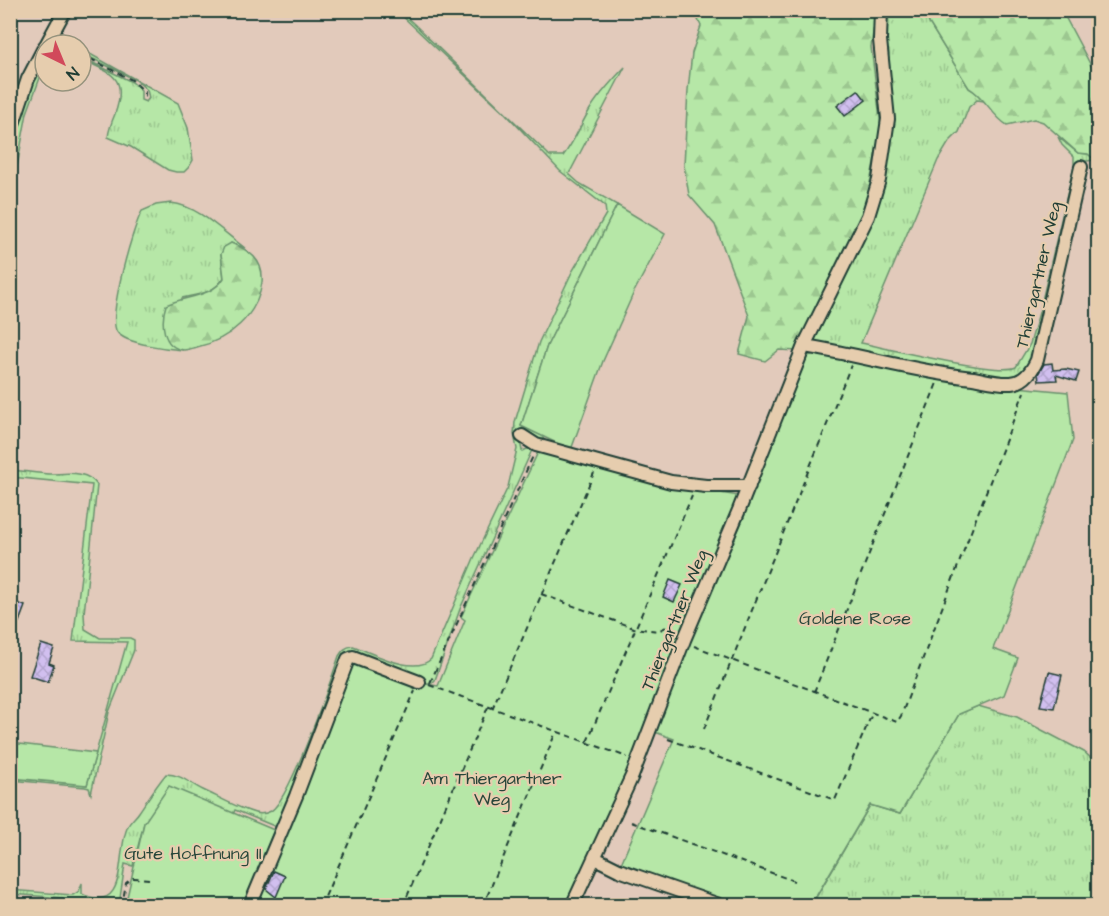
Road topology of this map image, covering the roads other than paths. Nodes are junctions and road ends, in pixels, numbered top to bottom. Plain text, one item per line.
1 (65, 10) edge
2 (881, 10) edge
3 (52, 33) edge
4 (33, 69) edge
5 (10, 133) edge
6 (1081, 167) dead end
7 (804, 346) junction
8 (522, 436) dead end
9 (749, 486) junction
10 (419, 682) road end
11 (595, 858) junction
12 (254, 906) edge
13 (572, 906) edge
14 (722, 906) edge

1 - 3 street
2 - 7 street, Thiergartner Weg
4 - 5 street
6 - 7 street, Thiergartner Weg
7 - 9 street, Thiergartner Weg
8 - 9 street
9 - 11 street, Thiergartner Weg
10 - 12 street
11 - 13 street, Thiergartner Weg
11 - 14 street

